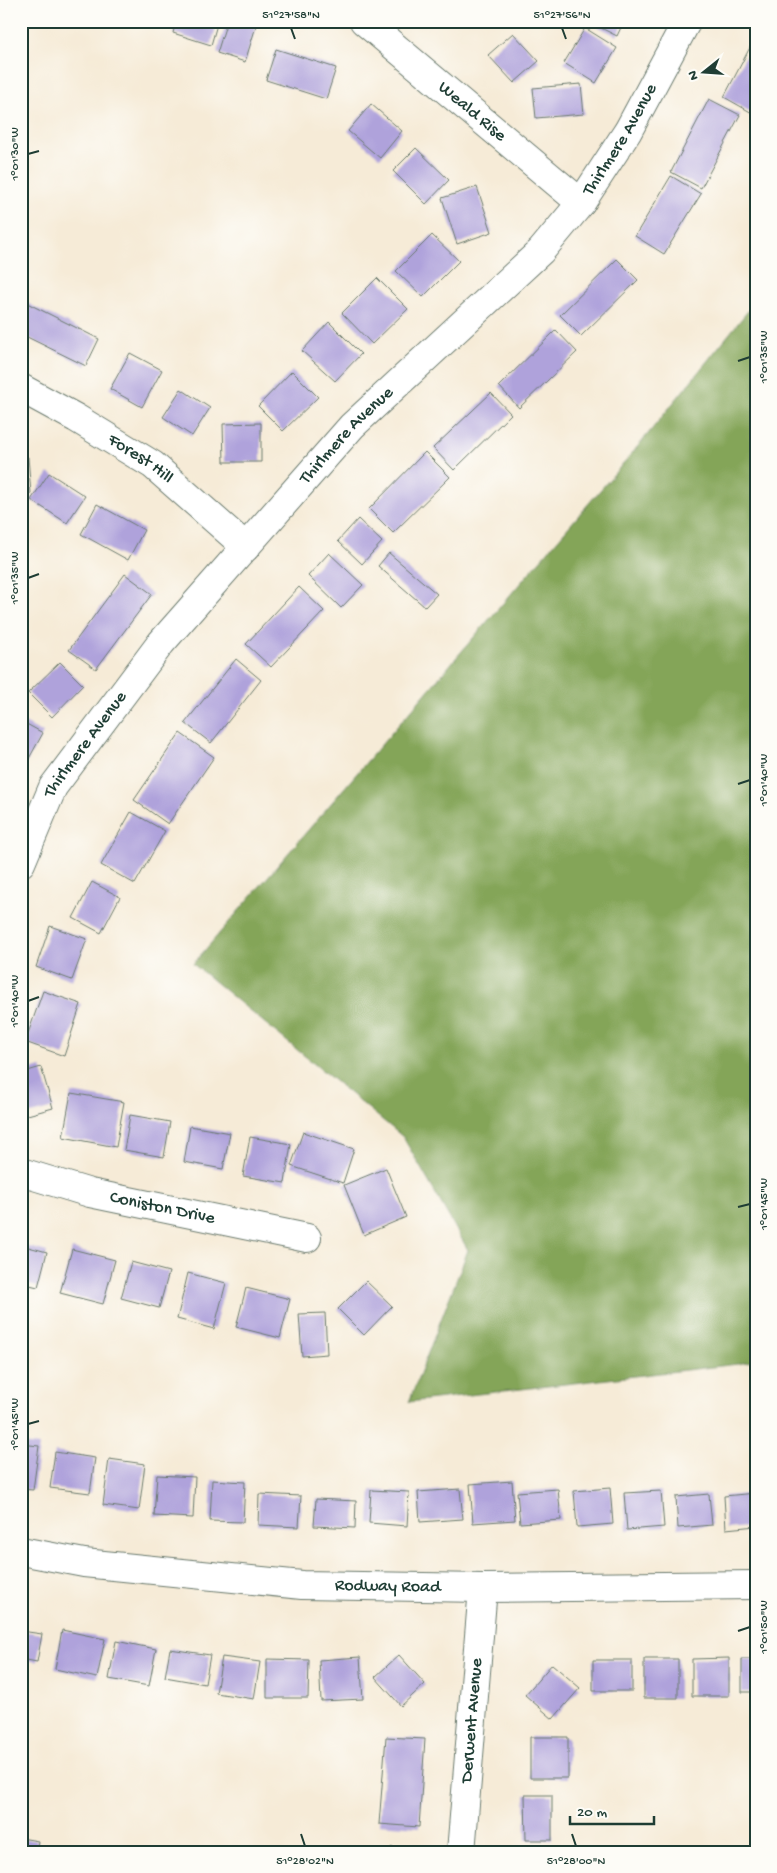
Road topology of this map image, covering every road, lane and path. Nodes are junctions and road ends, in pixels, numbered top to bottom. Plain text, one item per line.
1 (364, 21) edge
2 (687, 21) edge
3 (582, 203) junction
4 (21, 388) edge
5 (246, 547) junction
6 (21, 863) edge
7 (21, 1172) edge
8 (307, 1238) dead end
9 (21, 1551) edge
10 (756, 1585) edge
11 (483, 1588) junction
12 (461, 1852) edge

1 - 3 street, Weald Rise
2 - 3 street, Thirlmere Avenue
3 - 5 street, Thirlmere Avenue
4 - 5 street, Forest Hill
5 - 6 street, Thirlmere Avenue
7 - 8 street, Coniston Drive
9 - 11 street, Rodway Road
10 - 11 street, Rodway Road
11 - 12 street, Derwent Avenue

